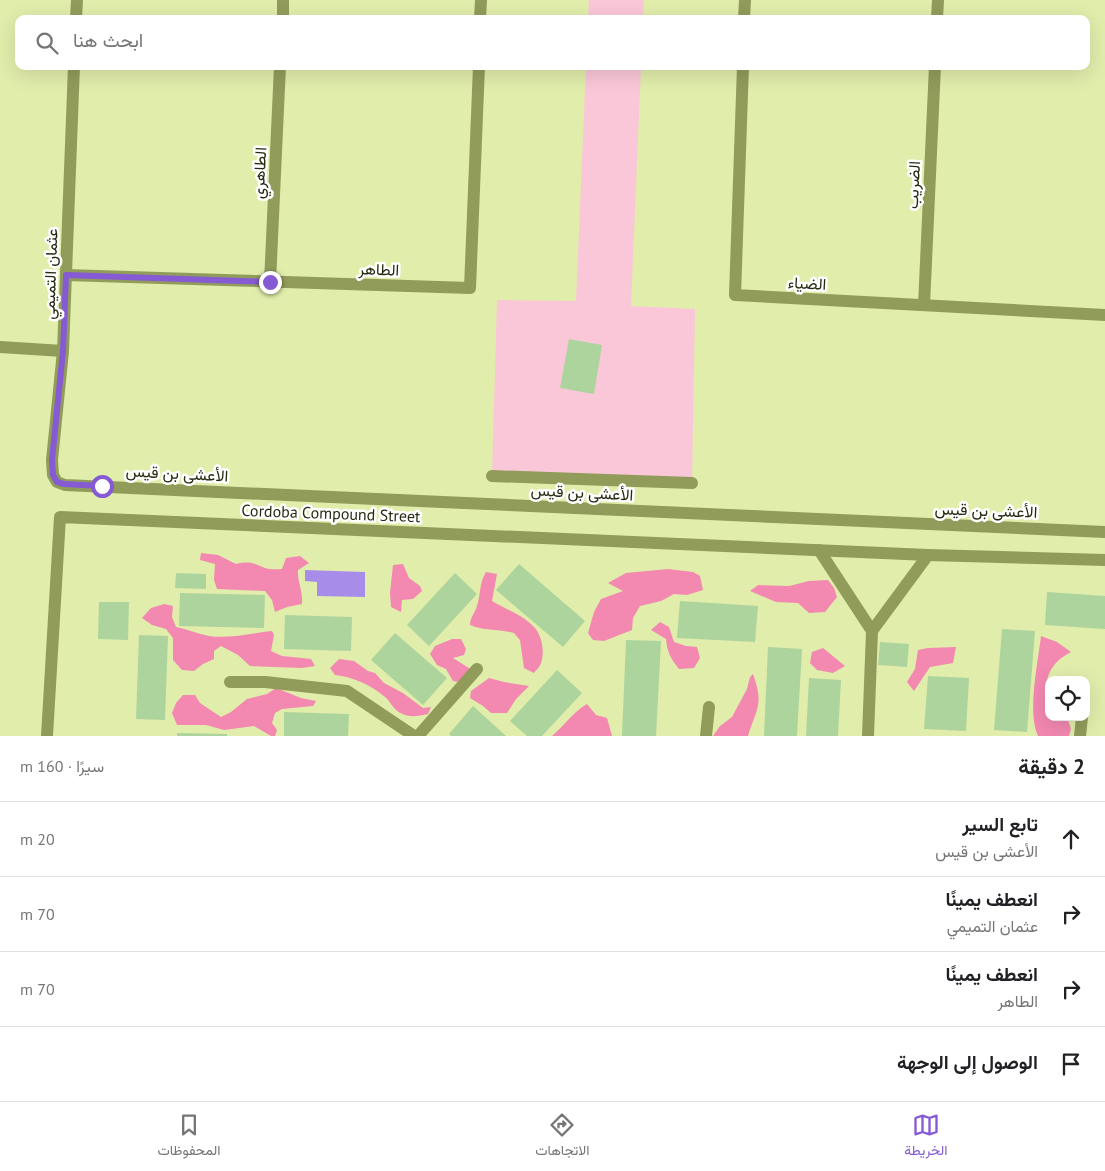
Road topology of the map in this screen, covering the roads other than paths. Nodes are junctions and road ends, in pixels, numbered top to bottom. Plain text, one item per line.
1 (77, 0) edge
2 (283, 0) edge
3 (481, 0) edge
4 (745, 0) edge
5 (938, 0) edge
6 (76, 15) edge
7 (282, 15) edge
8 (480, 15) edge
9 (744, 15) edge
10 (937, 15) edge
11 (74, 70) edge
12 (280, 70) edge
13 (478, 70) edge
14 (743, 70) edge
15 (935, 70) edge
16 (66, 275) junction
17 (270, 282) junction
18 (924, 305) junction
19 (1105, 315) edge
20 (0, 347) edge
21 (63, 351) junction
22 (492, 476) dead end
23 (57, 482) joint
24 (692, 483) dead end
25 (1105, 532) edge
26 (819, 550) junction
27 (928, 555) junction
28 (1105, 560) edge
29 (872, 631) junction
30 (476, 669) dead end
31 (230, 682) dead end
32 (709, 706) dead end
33 (1082, 721) edge
34 (48, 736) edge
35 (414, 736) edge
36 (418, 736) edge
37 (706, 736) edge
38 (868, 736) edge
39 (1080, 736) edge

1 - 6 street
2 - 7 street
3 - 8 street
4 - 9 street
5 - 10 street
11 - 16 street, عثمان التميمي
12 - 17 street, الطاهري
13 - 17 street, الطاهر
14 - 18 street, الضياء
15 - 18 street, الضريب
16 - 17 street, الطاهر
16 - 21 street, عثمان التميمي
18 - 19 street, الضياء
20 - 21 street
21 - 23 street, عثمان التميمي
22 - 24 street
23 - 25 street, الأعشى بن قيس
26 - 27 street, Cordoba Compound Street
26 - 29 street
26 - 34 street, Cordoba Compound Street
27 - 28 street, Cordoba Compound Street
27 - 29 street
29 - 38 street
30 - 36 street
31 - 35 street
32 - 37 street
33 - 39 street

